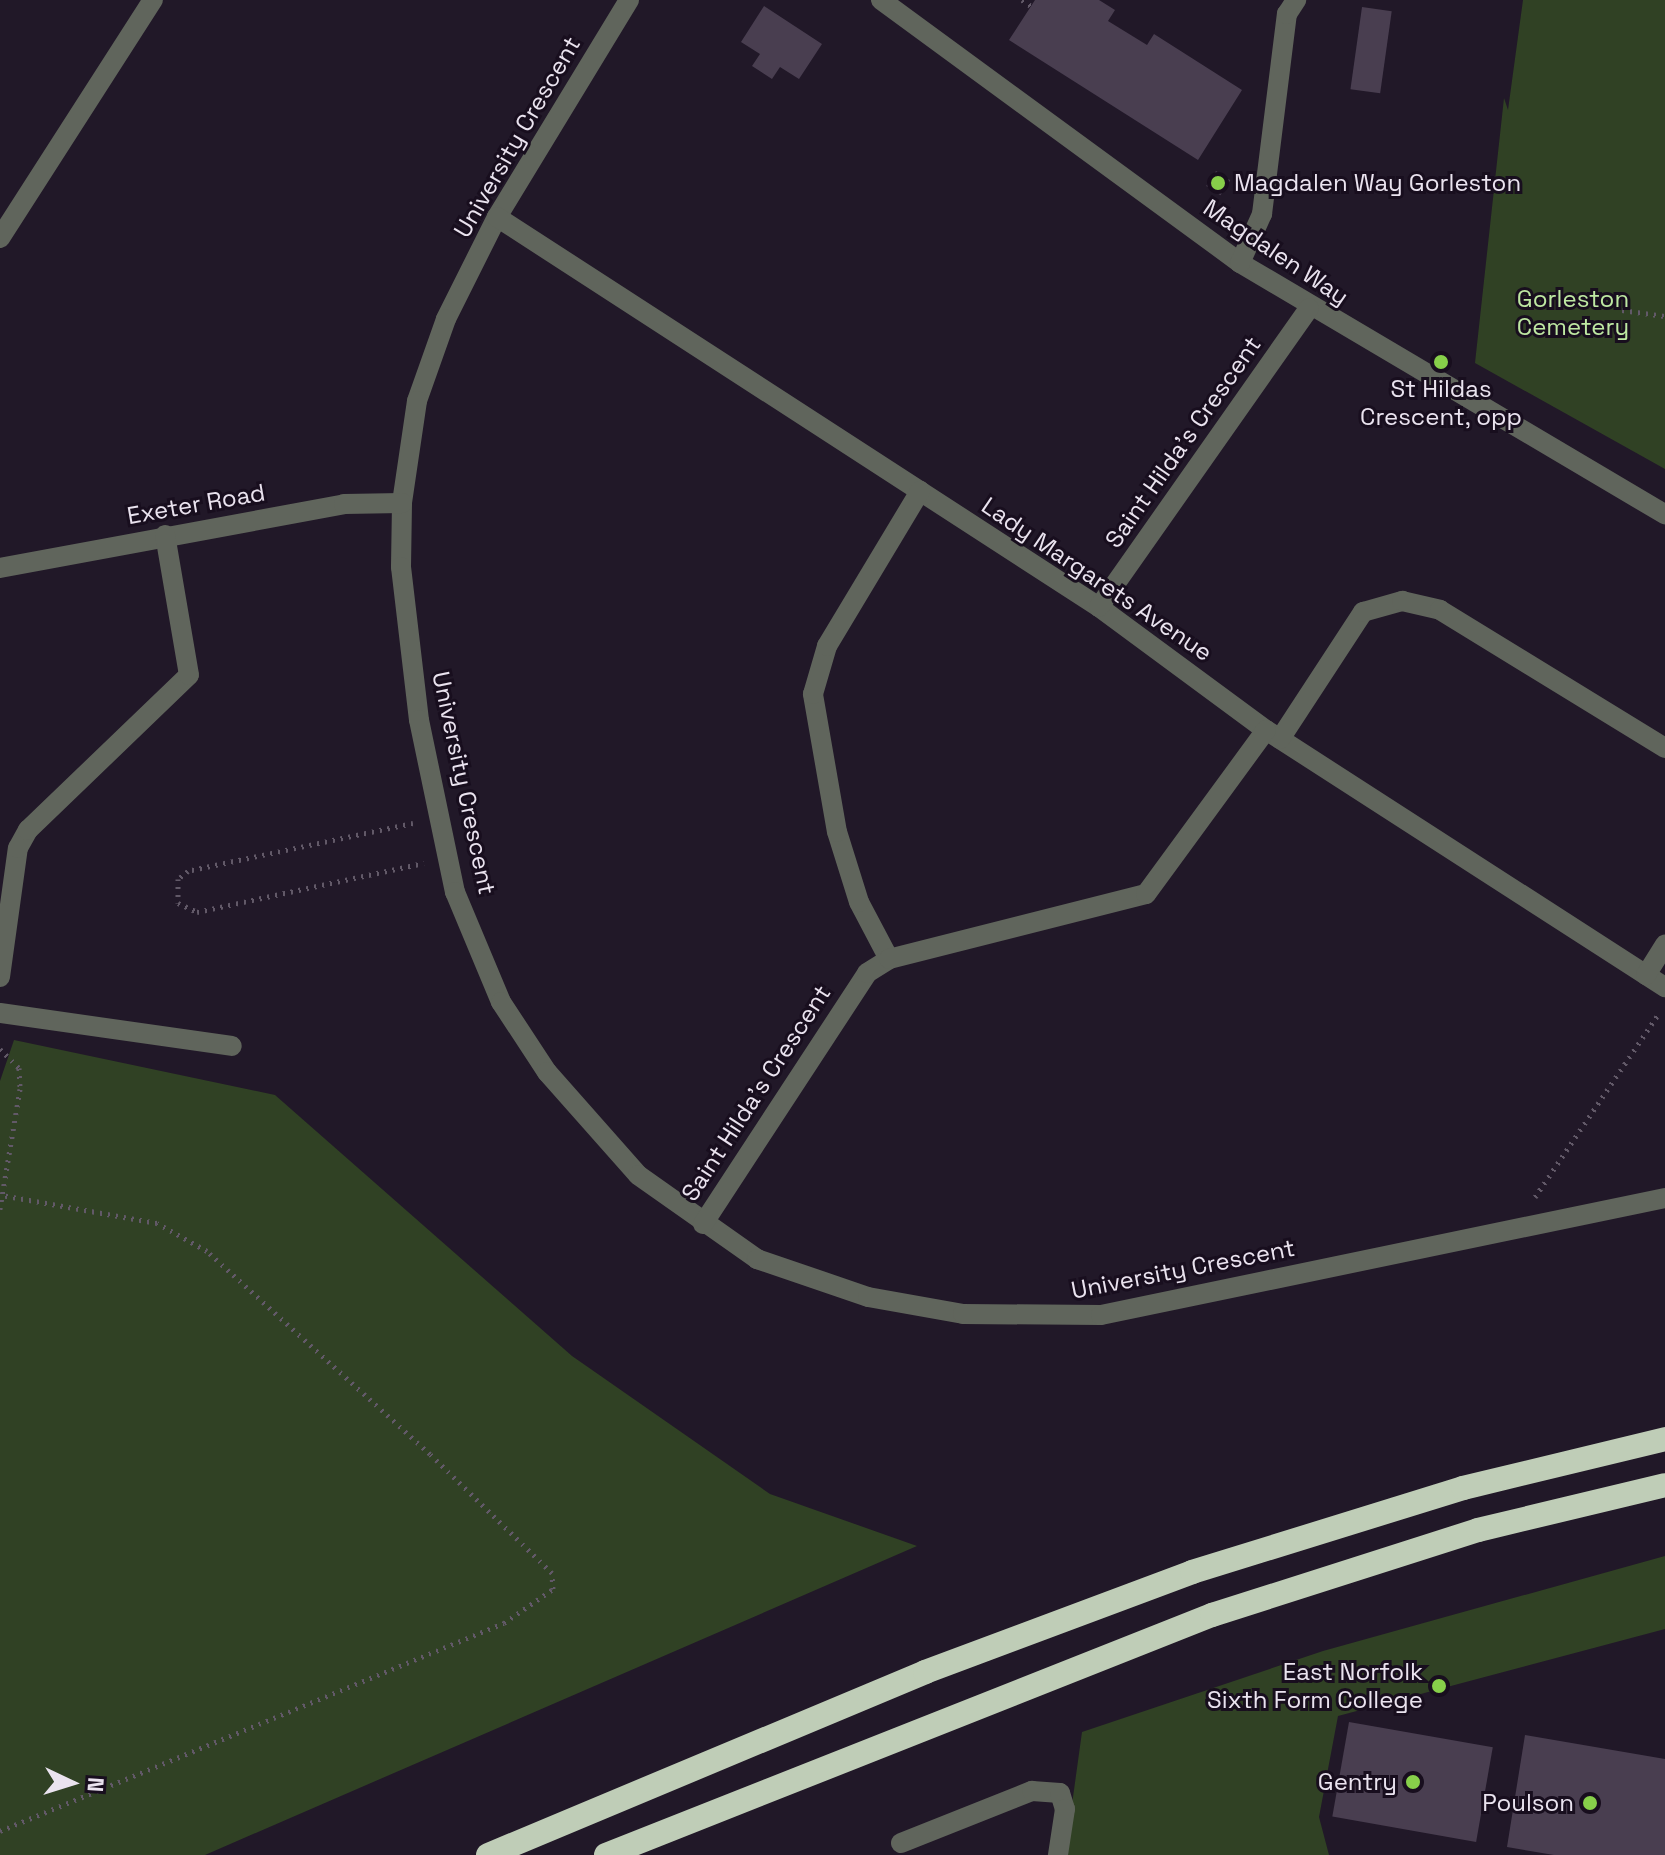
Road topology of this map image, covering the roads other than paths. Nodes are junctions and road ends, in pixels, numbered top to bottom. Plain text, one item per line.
1 (153, 0) edge
2 (629, 0) edge
3 (881, 0) edge
4 (1288, 5) edge
5 (497, 217) junction
6 (0, 238) edge
7 (1240, 263) junction
8 (1309, 308) junction
9 (920, 491) junction
10 (402, 503) junction
11 (1665, 514) edge
12 (165, 535) junction
13 (0, 568) edge
14 (1099, 607) junction
15 (1273, 735) junction
16 (1665, 748) edge
17 (1665, 945) edge
18 (889, 959) junction
19 (1646, 975) junction
20 (0, 977) edge
21 (1665, 987) edge
22 (0, 1013) edge
23 (232, 1046) dead end
24 (1665, 1198) edge
25 (703, 1224) junction
26 (1665, 1439) edge
27 (1665, 1485) edge
28 (902, 1842) edge
29 (488, 1855) edge
30 (606, 1855) edge
31 (1058, 1855) edge

1 - 6 street
2 - 5 street, University Crescent
3 - 7 street, Magdalen Way
4 - 7 street
5 - 9 street, Lady Margarets Avenue
5 - 10 street, University Crescent
7 - 8 street, Magdalen Way
8 - 11 street, Magdalen Way
8 - 14 street, Saint Hilda's Crescent
9 - 14 street, Lady Margarets Avenue
9 - 18 street
10 - 12 street, Exeter Road
10 - 25 street, University Crescent
12 - 13 street, Exeter Road
12 - 20 street
14 - 15 street, Lady Margarets Avenue
15 - 16 street, Saint Hilda's Crescent
15 - 18 street, Saint Hilda's Crescent
15 - 19 street, Lady Margarets Avenue
17 - 19 street
18 - 25 street, Saint Hilda's Crescent
19 - 21 street, Lady Margarets Avenue
22 - 23 street
24 - 25 street, University Crescent
26 - 29 highway
27 - 30 highway
28 - 31 street

